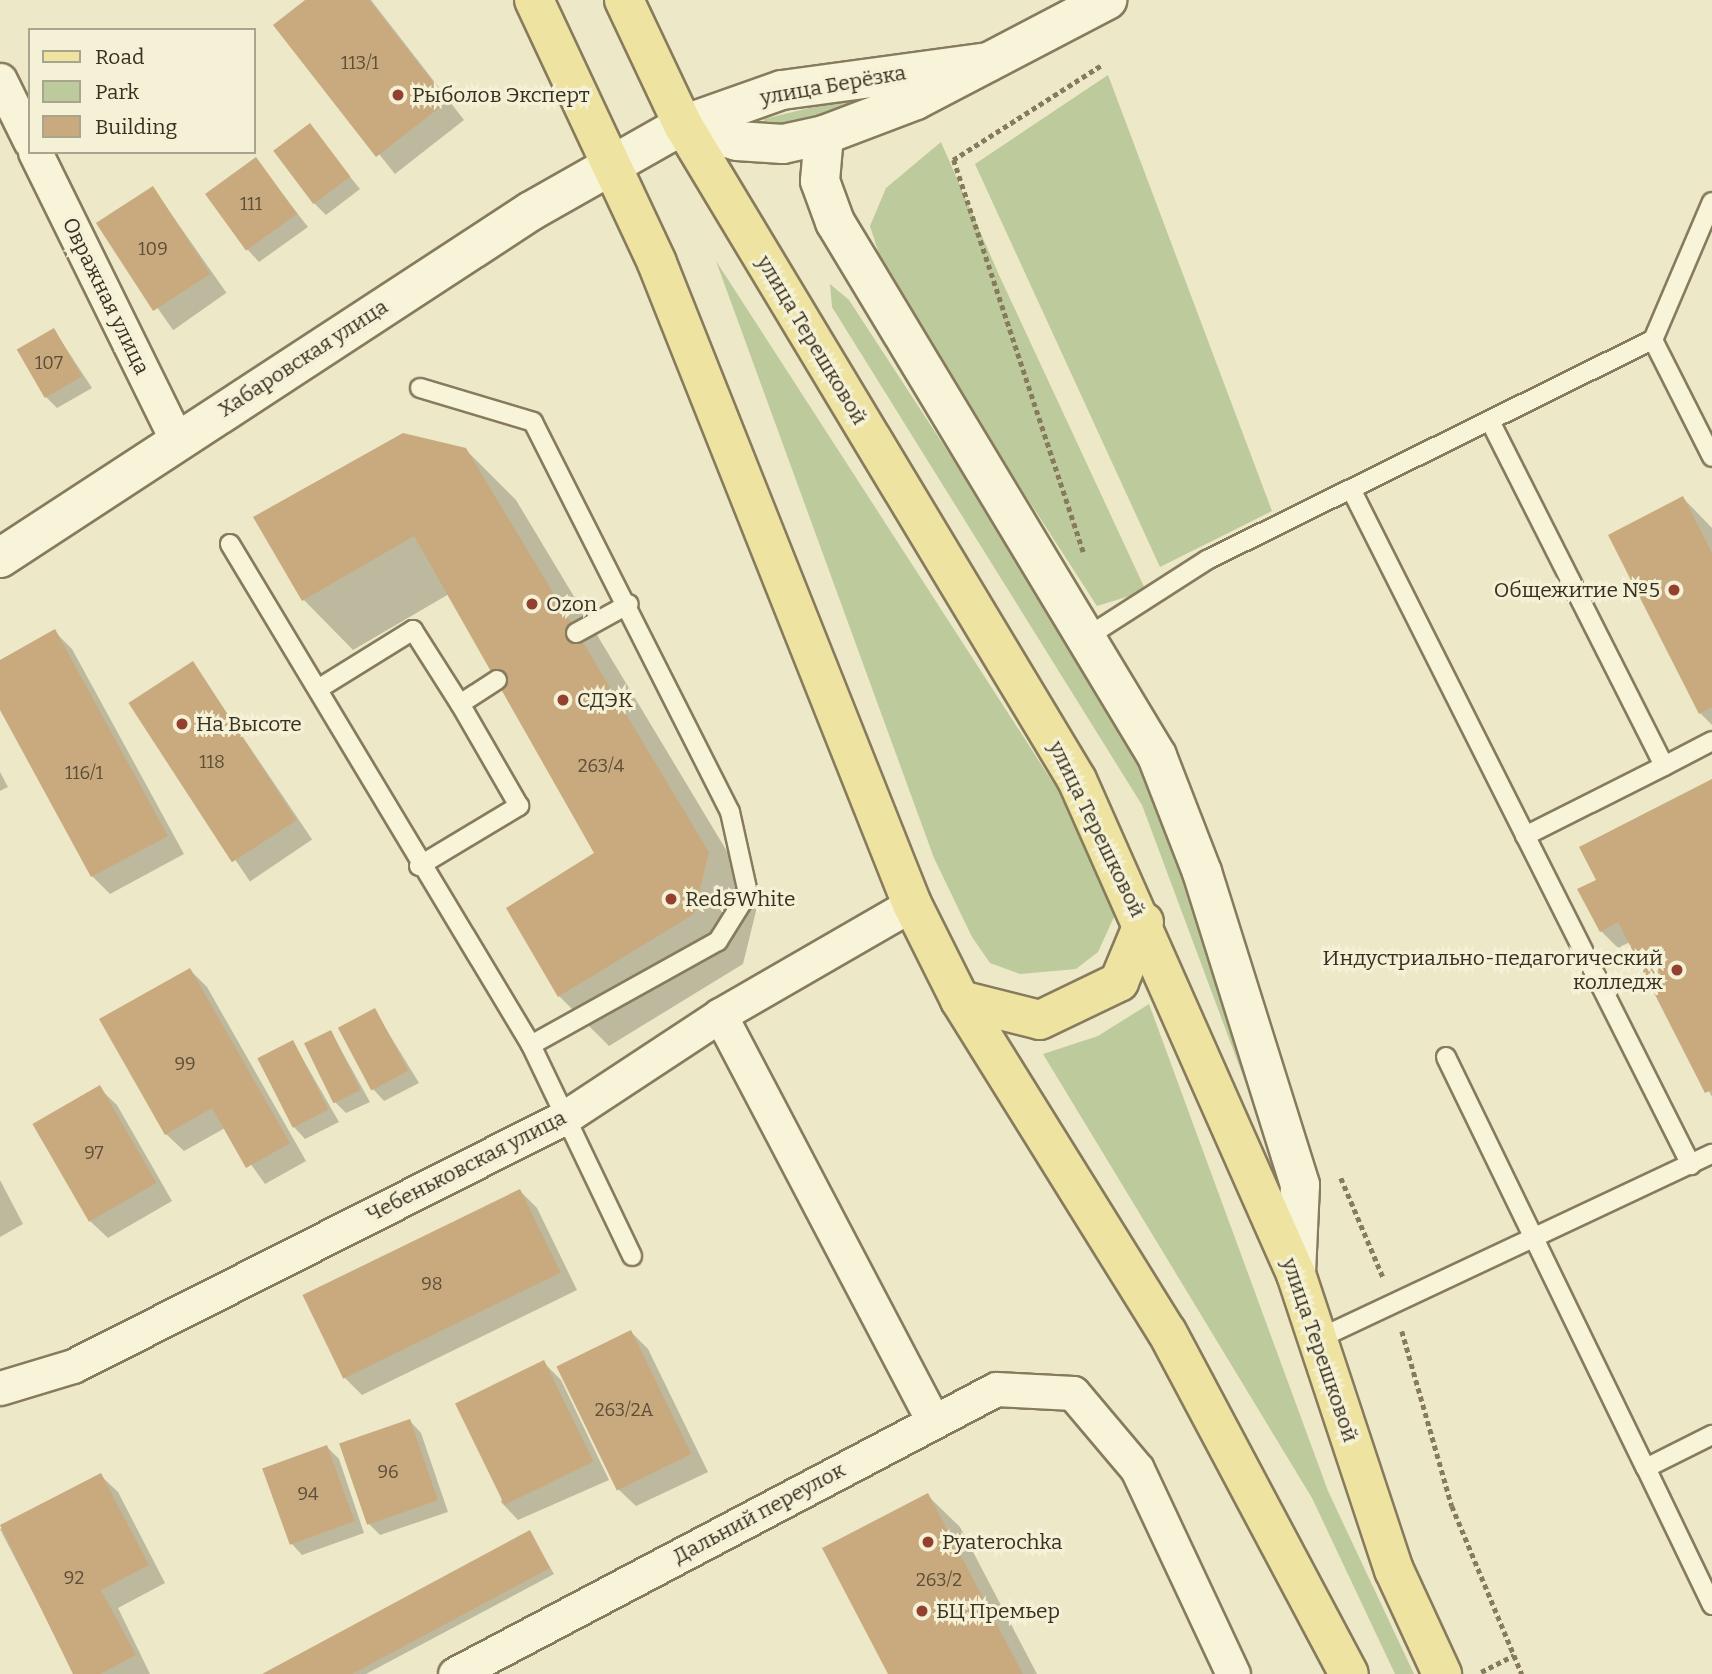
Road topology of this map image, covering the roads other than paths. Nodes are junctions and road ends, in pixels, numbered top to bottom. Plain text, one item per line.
1 (534, 0) edge
2 (624, 0) edge
3 (1107, 0) edge
4 (988, 62) junction
5 (0, 80) edge
6 (683, 125) junction
7 (824, 135) junction
8 (28, 137) edge
9 (36, 154) edge
10 (610, 165) junction
11 (1712, 202) edge
12 (1653, 340) junction
13 (420, 388) dead end
14 (1490, 421) junction
15 (177, 441) junction
16 (1712, 457) edge
17 (1351, 489) junction
18 (230, 544) dead end
19 (0, 558) edge
20 (629, 604) junction
21 (576, 633) dead end
22 (1087, 637) junction
23 (497, 680) dead end
24 (318, 689) junction
25 (460, 704) junction
26 (1712, 741) edge
27 (1664, 766) junction
28 (1525, 835) junction
29 (419, 866) junction
30 (912, 904) junction
31 (1144, 922) junction
32 (960, 1000) junction
33 (720, 1015) junction
34 (531, 1045) junction
35 (1446, 1057) dead end
36 (567, 1116) junction
37 (1712, 1154) edge
38 (1691, 1165) junction
39 (1535, 1242) junction
40 (632, 1256) dead end
41 (1296, 1274) junction
42 (1318, 1339) junction
43 (0, 1388) edge
44 (933, 1420) junction
45 (1711, 1440) edge
46 (1646, 1468) junction
47 (1712, 1605) edge
48 (455, 1674) edge
49 (1233, 1674) edge
50 (1349, 1674) edge
51 (1442, 1674) edge

1 - 10 main road
2 - 6 main road, улица Терешковой
3 - 4 main road, улица Берёзка
4 - 6 main road, улица Берёзка
4 - 7 main road, улица Берёзка
5 - 8 street
6 - 7 main road, улица Берёзка
6 - 10 main road, улица Берёзка
6 - 31 main road, улица Терешковой
7 - 22 main road
9 - 15 street, Овражная улица
10 - 15 main road, Хабаровская улица
10 - 30 main road
11 - 12 lane
12 - 14 lane
12 - 16 lane
13 - 20 lane
14 - 17 lane
14 - 27 lane
15 - 19 main road, Хабаровская улица
17 - 22 lane
17 - 28 lane
18 - 24 lane
20 - 21 lane
20 - 34 lane
22 - 41 main road
23 - 25 lane
24 - 25 lane
24 - 29 lane
25 - 29 lane
26 - 27 lane
27 - 28 lane
28 - 38 lane
29 - 34 lane
30 - 32 main road
30 - 33 street, Чебеньковская улица
31 - 32 main road
31 - 41 main road, улица Терешковой
32 - 50 main road
33 - 36 street, Чебеньковская улица
33 - 44 street
34 - 36 lane
35 - 39 lane
36 - 40 lane
36 - 43 street, Чебеньковская улица
37 - 38 lane
38 - 39 lane
39 - 42 lane
39 - 46 lane
41 - 42 main road, улица Терешковой
42 - 51 main road, улица Терешковой
44 - 48 street, Дальний переулок
44 - 49 street, Дальний переулок
45 - 46 lane
46 - 47 lane

